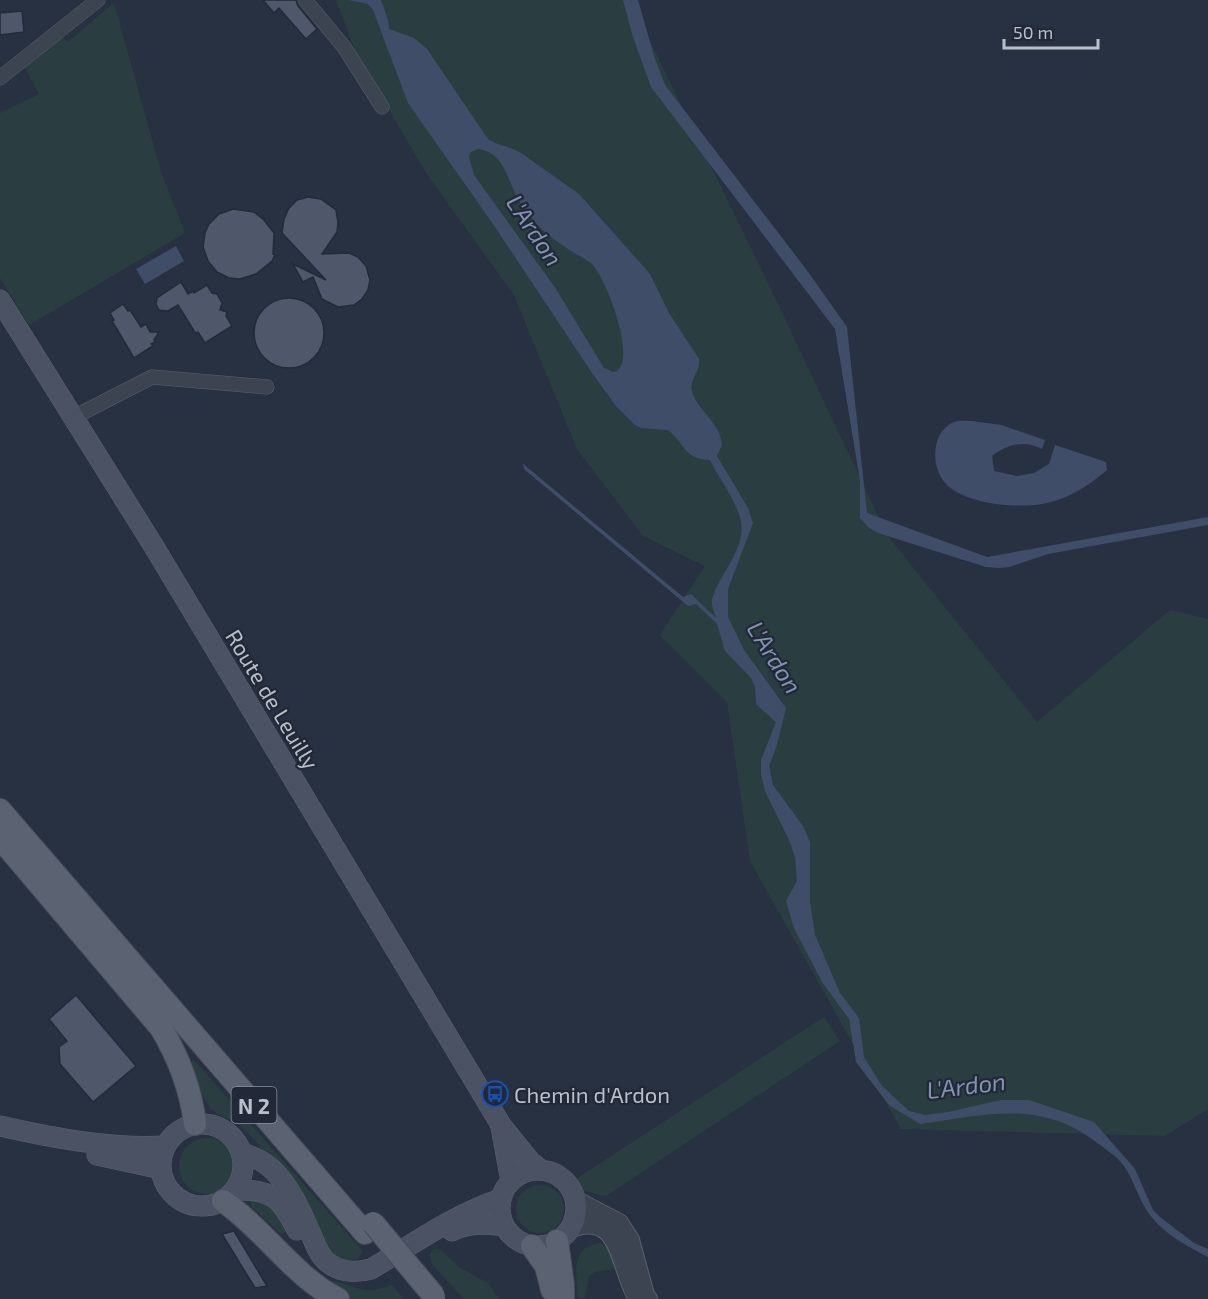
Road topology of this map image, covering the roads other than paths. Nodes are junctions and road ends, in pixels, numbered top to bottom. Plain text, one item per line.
1 (98, 0) edge
2 (305, 0) edge
3 (0, 78) edge
4 (382, 107) dead end
5 (0, 300) edge
6 (267, 387) dead end
7 (74, 417) junction
8 (0, 810) edge
9 (0, 838) edge
10 (195, 1124) junction
11 (501, 1125) junction
12 (0, 1126) edge
13 (0, 1139) edge
14 (165, 1146) junction
15 (242, 1152) junction
16 (161, 1168) junction
17 (541, 1170) junction
18 (512, 1181) junction
19 (229, 1196) junction
20 (501, 1199) junction
21 (575, 1200) junction
22 (504, 1226) junction
23 (564, 1234) junction
24 (532, 1246) junction
25 (430, 1298) edge
26 (338, 1299) edge
27 (551, 1299) edge
28 (563, 1299) edge
29 (639, 1299) edge
30 (648, 1299) edge

1 - 3 street
2 - 4 street
5 - 7 main road, Route de Leuilly
6 - 7 street
7 - 11 main road, Route de Leuilly
8 - 25 main road, N 2, bridge
9 - 10 main road
10 - 14 main road
10 - 15 main road
11 - 17 main road
11 - 18 main road
12 - 14 main road
13 - 16 main road
14 - 16 main road
15 - 19 main road
15 - 20 main road
16 - 19 main road
17 - 18 main road
17 - 21 main road
18 - 20 main road
19 - 22 main road
19 - 26 main road
20 - 22 main road
21 - 23 main road
21 - 30 street
22 - 24 main road
23 - 24 main road
23 - 28 main road
23 - 29 street
24 - 27 main road

